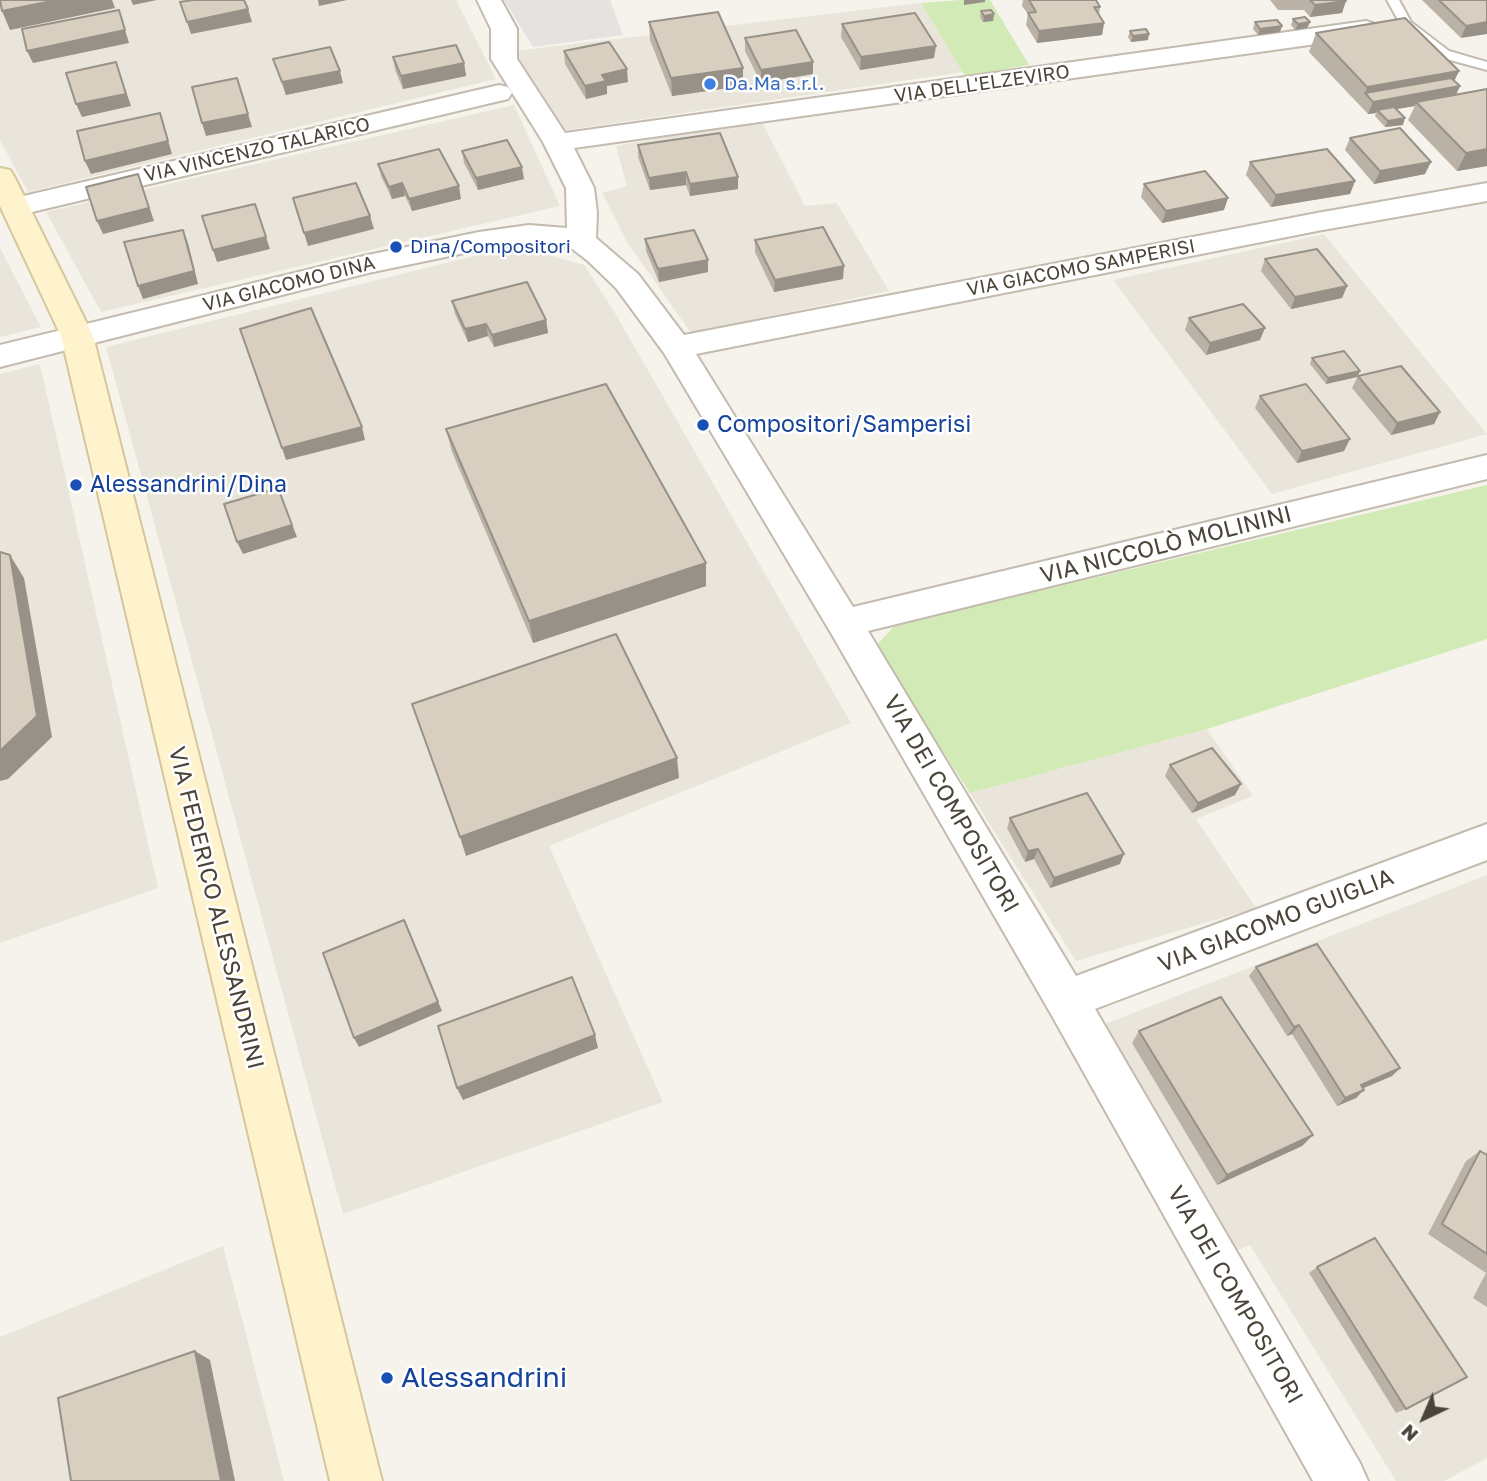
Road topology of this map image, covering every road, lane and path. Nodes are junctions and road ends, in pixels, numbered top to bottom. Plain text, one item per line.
1 (489, 0) edge
2 (1393, 0) edge
3 (1406, 24) junction
4 (1487, 66) edge
5 (499, 93) dead end
6 (557, 142) junction
7 (0, 176) edge
8 (1487, 192) edge
9 (15, 207) junction
10 (581, 241) junction
11 (77, 336) junction
12 (676, 347) junction
13 (0, 356) edge
14 (1487, 467) edge
15 (844, 623) junction
16 (1487, 842) edge
17 (1066, 1000) junction
18 (356, 1481) edge
19 (1342, 1481) edge

1 - 6 street
2 - 3 lane
3 - 4 lane
3 - 6 street, VIA DELL'ELZEVIRO
5 - 9 street, VIA VINCENZO TALARICO
6 - 10 street
7 - 9 street, VIA FEDERICO ALESSANDRINI
8 - 12 street, VIA GIACOMO SAMPERISI
9 - 11 street, VIA FEDERICO ALESSANDRINI
10 - 11 street, VIA GIACOMO DINA
10 - 12 street, VIA DEI COMPOSITORI
11 - 13 street, VIA GIACOMO DINA
11 - 18 street, VIA FEDERICO ALESSANDRINI
12 - 15 street, VIA DEI COMPOSITORI
14 - 15 street, VIA NICCOLÒ MOLININI
15 - 17 street, VIA DEI COMPOSITORI
16 - 17 street, VIA GIACOMO GUIGLIA
17 - 19 street, VIA DEI COMPOSITORI

